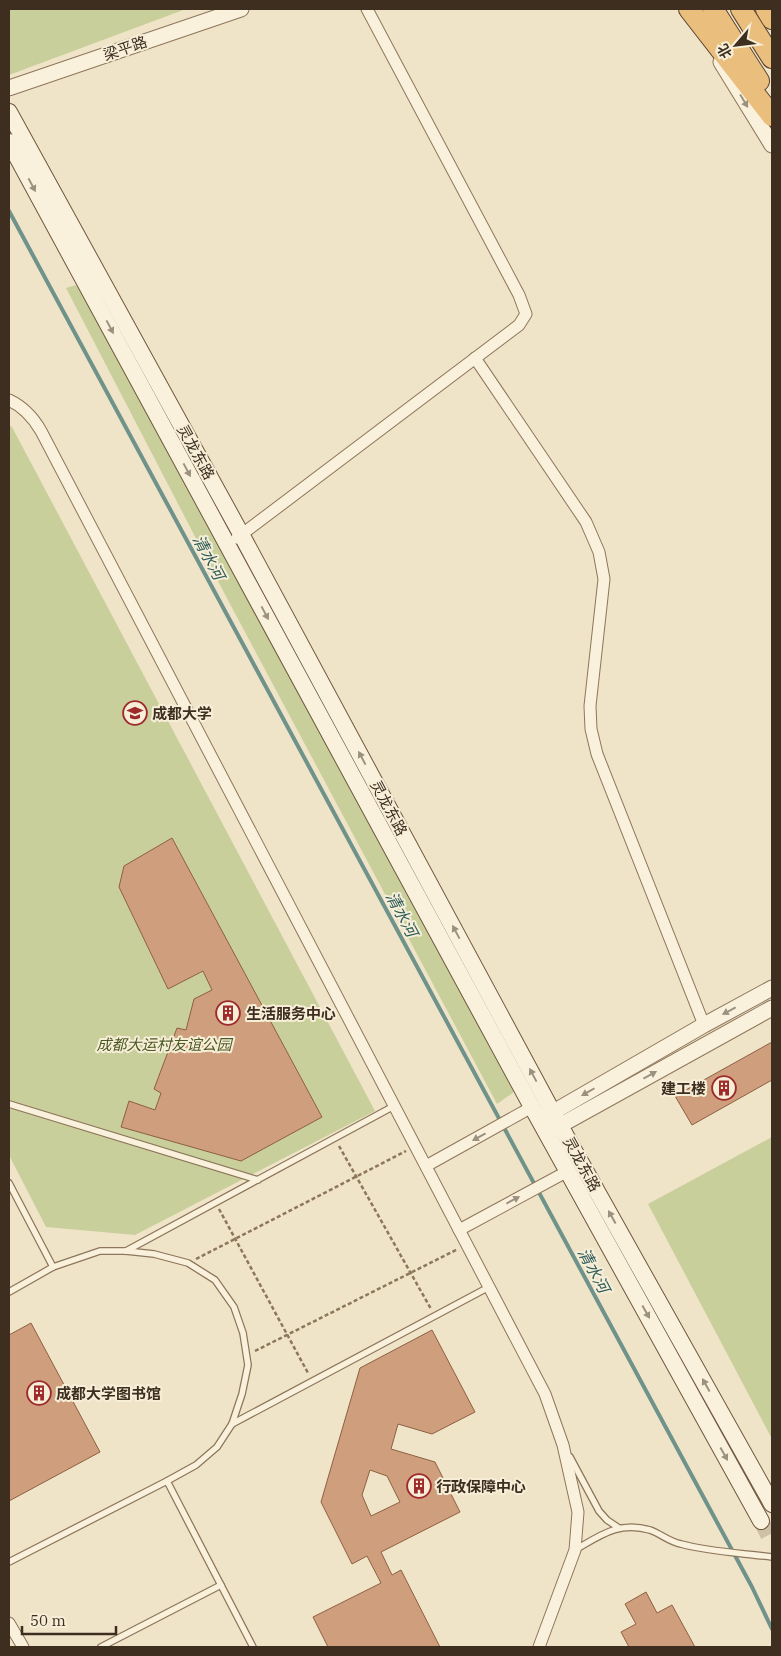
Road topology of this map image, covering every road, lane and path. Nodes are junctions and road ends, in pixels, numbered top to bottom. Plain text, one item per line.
1 (241, 9) edge
2 (367, 9) edge
3 (713, 9) edge
4 (741, 9) edge
5 (766, 9) edge
6 (690, 11) edge
7 (772, 19) edge
8 (772, 58) edge
9 (9, 88) edge
10 (772, 102) edge
11 (9, 112) edge
12 (772, 116) edge
13 (9, 142) edge
14 (772, 145) edge
15 (475, 358) junction
16 (9, 400) edge
17 (241, 534) junction
18 (228, 545) junction
19 (772, 988) edge
20 (772, 1008) edge
21 (704, 1025) junction
22 (9, 1104) edge
23 (394, 1106) junction
24 (546, 1120) junction
25 (335, 1138) junction
26 (415, 1146) junction
27 (426, 1166) junction
28 (568, 1171) junction
29 (258, 1180) junction
30 (9, 1183) edge
31 (215, 1203) junction
32 (459, 1230) junction
33 (467, 1245) junction
34 (126, 1251) junction
35 (188, 1263) junction
36 (53, 1267) junction
37 (489, 1287) junction
38 (9, 1292) edge
39 (435, 1316) junction
40 (246, 1355) junction
41 (313, 1381) junction
42 (232, 1424) junction
43 (563, 1445) junction
44 (167, 1482) junction
45 (772, 1504) edge
46 (761, 1521) tunnel mouth
47 (619, 1528) junction
48 (575, 1550) junction
49 (772, 1558) edge
50 (9, 1562) edge
51 (221, 1585) junction
52 (9, 1623) edge
53 (23, 1647) edge
54 (101, 1647) edge
55 (253, 1647) edge
56 (539, 1647) edge

1 - 9 street, 梁平路
2 - 15 street
3 - 10 highway
4 - 8 highway
5 - 7 highway
6 - 12 highway
6 -> 14 street
11 - 17 main road, 灵龙东路
13 -> 18 main road, 灵龙东路
15 - 17 street
15 - 21 street
16 - 23 street
17 - 18 street
24 -> 17 main road, 灵龙东路
18 -> 24 main road, 灵龙东路
19 -> 21 street
24 -> 20 street
21 -> 24 street
22 - 29 lane
23 - 25 lane
23 - 26 street
24 -> 27 street
24 - 28 main road, 灵龙东路
45 -> 24 main road, 灵龙东路
25 - 29 lane
25 - 39 path
26 - 27 street
26 - 35 path
27 - 32 street
32 -> 28 street
28 -> 46 main road, 灵龙东路
29 - 31 lane
30 - 36 lane
31 - 34 lane
31 - 41 path
32 - 33 street
33 - 37 street
33 - 40 path
34 - 35 lane
34 - 36 lane
35 - 40 lane
36 - 38 lane
37 - 39 lane
37 - 43 street
39 - 41 lane
40 - 42 lane
41 - 42 lane
42 - 44 lane
43 - 47 lane
43 - 48 street
44 - 50 lane
44 - 51 lane
47 - 48 lane
47 - 49 lane
48 - 56 street
51 - 54 lane
51 - 55 lane
52 - 53 street

